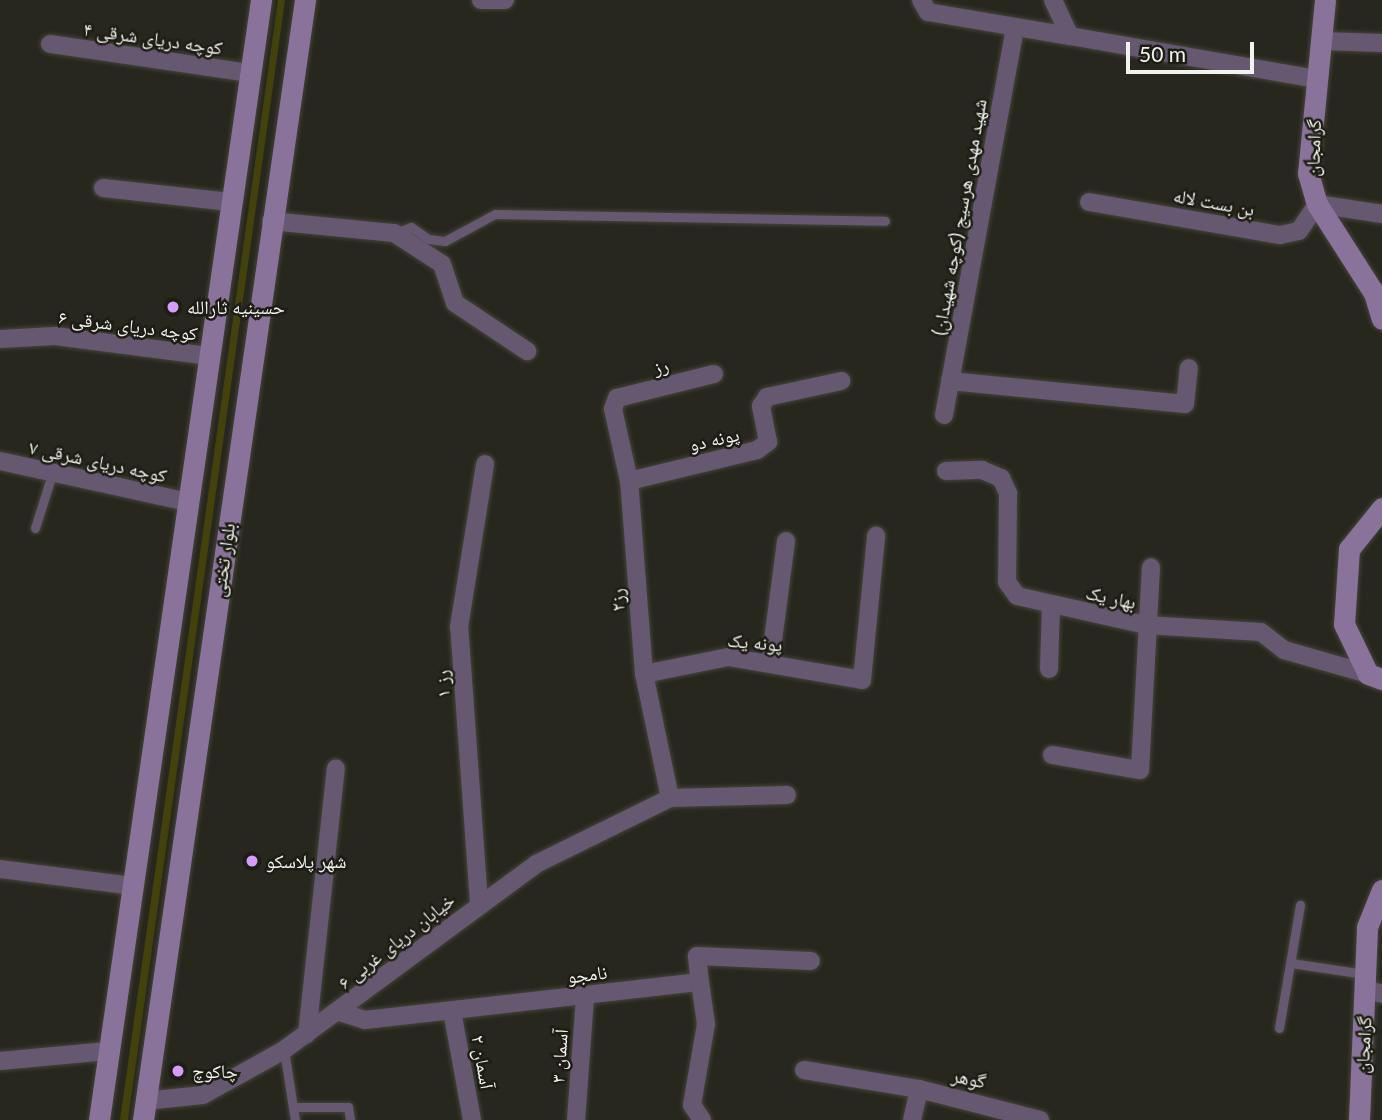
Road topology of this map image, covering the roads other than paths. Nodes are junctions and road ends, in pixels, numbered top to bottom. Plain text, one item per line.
1 (261, 0) edge
2 (305, 0) edge
3 (481, 0) edge
4 (505, 0) edge
5 (921, 0) edge
6 (1054, 0) edge
7 (1325, 0) edge
8 (1015, 27) junction
9 (1070, 36) junction
10 (1321, 41) junction
11 (1382, 43) edge
12 (50, 44) dead end
13 (250, 73) junction
14 (1317, 79) junction
15 (103, 188) dead end
16 (230, 202) junction
17 (1089, 202) dead end
18 (1317, 204) junction
19 (1382, 214) edge
20 (271, 221) junction
21 (885, 221) dead end
22 (394, 233) junction
23 (1382, 319) edge
24 (0, 339) edge
25 (527, 351) dead end
26 (208, 356) junction
27 (1189, 368) dead end
28 (714, 374) dead end
29 (841, 381) dead end
30 (950, 382) junction
31 (617, 398) joint
32 (944, 415) dead end
33 (0, 461) edge
34 (485, 464) dead end
35 (53, 471) junction
36 (946, 471) dead end
37 (629, 481) junction
38 (188, 502) junction
39 (1382, 508) edge
40 (35, 528) dead end
41 (876, 536) dead end
42 (786, 541) dead end
43 (1150, 567) dead end
44 (1051, 606) junction
45 (1146, 625) junction
46 (770, 663) junction
47 (1049, 669) dead end
48 (644, 674) junction
49 (1375, 677) edge
50 (1052, 755) dead end
51 (336, 769) dead end
52 (787, 795) dead end
53 (670, 798) junction
54 (0, 869) edge
55 (132, 887) junction
56 (1382, 890) edge
57 (479, 903) junction
58 (1300, 905) dead end
59 (811, 961) dead end
60 (1291, 963) junction
61 (700, 982) junction
62 (1371, 986) edge
63 (585, 996) junction
64 (452, 1011) junction
65 (339, 1012) junction
66 (1279, 1028) dead end
67 (307, 1034) junction
68 (284, 1050) junction
69 (108, 1051) junction
70 (0, 1061) edge
71 (804, 1070) dead end
72 (919, 1089) junction
73 (293, 1107) junction
74 (144, 1110) edge
75 (99, 1120) edge
76 (296, 1120) edge
77 (351, 1120) edge
78 (472, 1120) edge
79 (576, 1120) edge
80 (702, 1120) edge
81 (912, 1120) edge
82 (1040, 1120) edge
83 (1359, 1120) edge

1 - 13 main road
2 - 20 main road, بلوار تختی
3 - 4 street
5 - 8 street
6 - 9 street
7 - 10 main road, گرامجان
8 - 9 street
8 - 30 street, شهید مهدی هرسیج (کوچه شهیدان)
9 - 14 street
10 - 11 street
10 - 14 main road, گرامجان
12 - 13 street, کوچه دریای شرقی ۴
13 - 16 main road
14 - 18 main road, گرامجان
15 - 16 street
16 - 26 main road
17 - 18 street, بن بست لاله
18 - 19 street
18 - 23 main road, گرامجان
20 - 22 street
20 - 74 main road, بلوار تختی
21 - 22 lane
22 - 25 street
24 - 26 street, کوچه دریای شرقی ۶
26 - 38 main road
27 - 30 street
28 - 31 street, رز
29 - 37 street, پونه دو
30 - 32 street, شهید مهدی هرسیج (کوچه شهیدان)
31 - 37 street, رز۲
33 - 35 street, کوچه دریای شرقی ۷
34 - 57 street, رز ۱
35 - 38 street, کوچه دریای شرقی ۷
35 - 40 lane
36 - 44 street, بهار یک
37 - 48 street, رز۲
38 - 55 main road
39 - 49 main road
41 - 46 street, پونه یک
42 - 46 street
43 - 45 street
44 - 45 street, بهار یک
44 - 47 street
45 - 49 street, بهار یک
45 - 50 street
46 - 48 street, پونه یک
48 - 53 street, رز۲
51 - 67 street
52 - 53 street
53 - 57 street, خیابان دریای غربی ۶
54 - 55 street
55 - 69 main road
56 - 62 main road, گرامجان
57 - 65 street, خیابان دریای غربی ۶
58 - 60 lane
59 - 61 street
60 - 62 lane
60 - 66 lane
61 - 63 street, نامجو
61 - 80 street
62 - 83 main road, گرامجان
63 - 64 street, نامجو
63 - 79 street, آسمان ۳
64 - 65 street, نامجو
64 - 78 street, آسمان ۲
65 - 67 street, خیابان دریای غربی ۶
67 - 68 street, خیابان دریای غربی ۶
68 - 73 lane
68 - 74 street, خیابان دریای غربی ۶
69 - 70 street
69 - 75 main road
71 - 72 street, گوهر
72 - 81 street
72 - 82 street, گوهر
73 - 76 lane
73 - 77 lane

